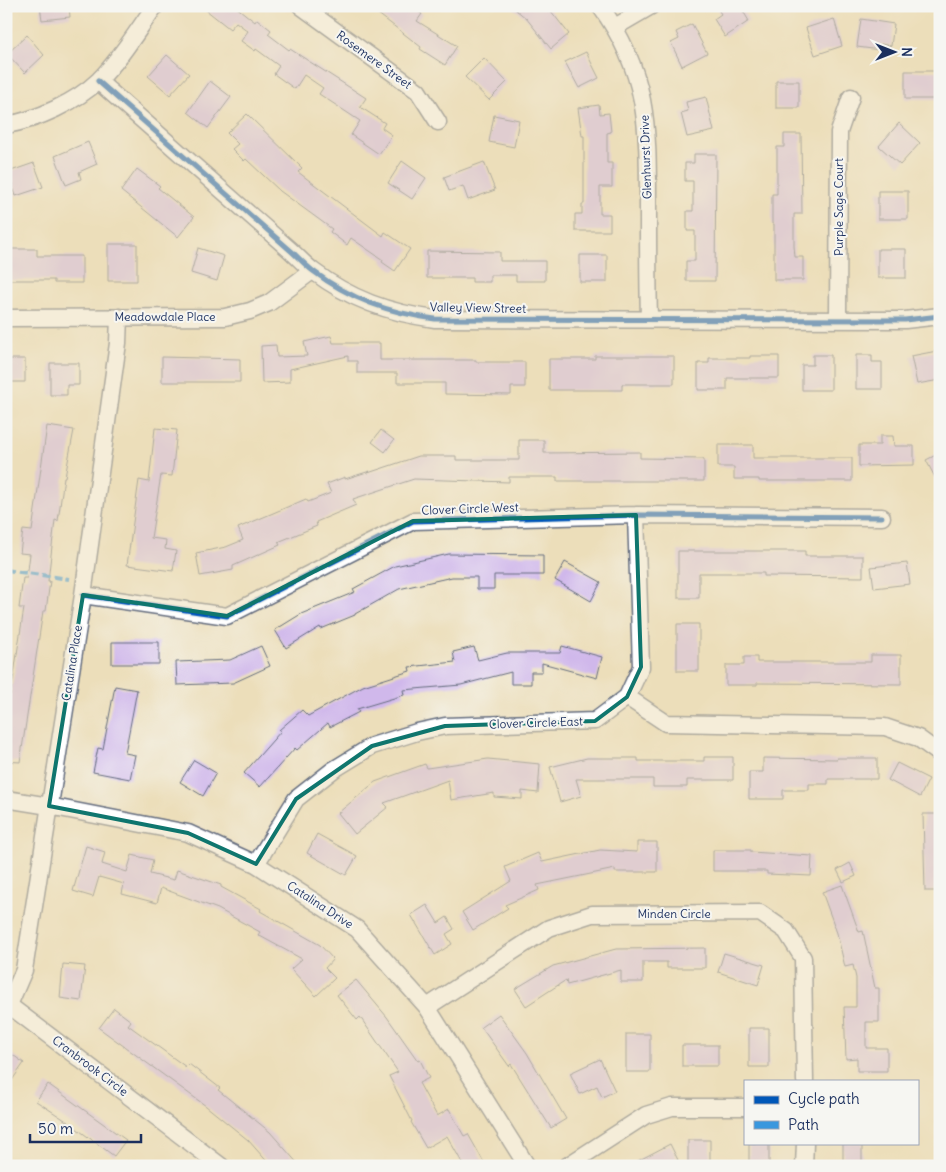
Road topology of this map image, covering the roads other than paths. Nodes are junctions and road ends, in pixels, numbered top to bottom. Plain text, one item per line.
1 (155, 6) edge
2 (301, 6) edge
3 (600, 6) edge
4 (651, 6) edge
5 (615, 27) junction
6 (98, 81) junction
7 (851, 97) dead end
8 (438, 122) dead end
9 (6, 125) edge
10 (312, 271) junction
11 (940, 316) edge
12 (6, 318) edge
13 (119, 318) junction
14 (648, 318) junction
15 (838, 318) junction
16 (636, 515) junction
17 (882, 517) dead end
18 (83, 595) junction
19 (627, 697) junction
20 (940, 754) edge
21 (6, 800) edge
22 (50, 806) junction
23 (256, 864) junction
24 (8, 1004) edge
25 (427, 1007) junction
26 (805, 1080) edge
27 (744, 1107) edge
28 (805, 1144) edge
29 (221, 1166) edge
30 (527, 1166) edge
31 (567, 1166) edge
32 (804, 1166) edge

1 - 6 street
2 - 8 street, Rosemere Street
3 - 5 street, Glenhurst Drive
4 - 5 street
5 - 14 street, Glenhurst Drive
6 - 9 street
6 - 10 street, Valley View Street
7 - 15 street, Purple Sage Court
10 - 13 street, Meadowdale Place
10 - 14 street, Valley View Street
11 - 15 street, Valley View Street
12 - 13 street, Meadowdale Place
13 - 18 street, Catalina Place
14 - 15 street, Valley View Street
16 - 17 street, Clover Circle West
16 - 18 street, Clover Circle West
16 - 19 street
18 - 22 street, Catalina Place
19 - 20 street
19 - 23 street, Clover Circle East
21 - 22 street, Catalina Drive
22 - 23 street, Catalina Drive
22 - 24 street, Catalina Place
23 - 25 street, Catalina Drive
24 - 29 street, Cranbrook Circle
25 - 26 street, Minden Circle
25 - 30 street, Catalina Drive
27 - 31 street
28 - 32 street

